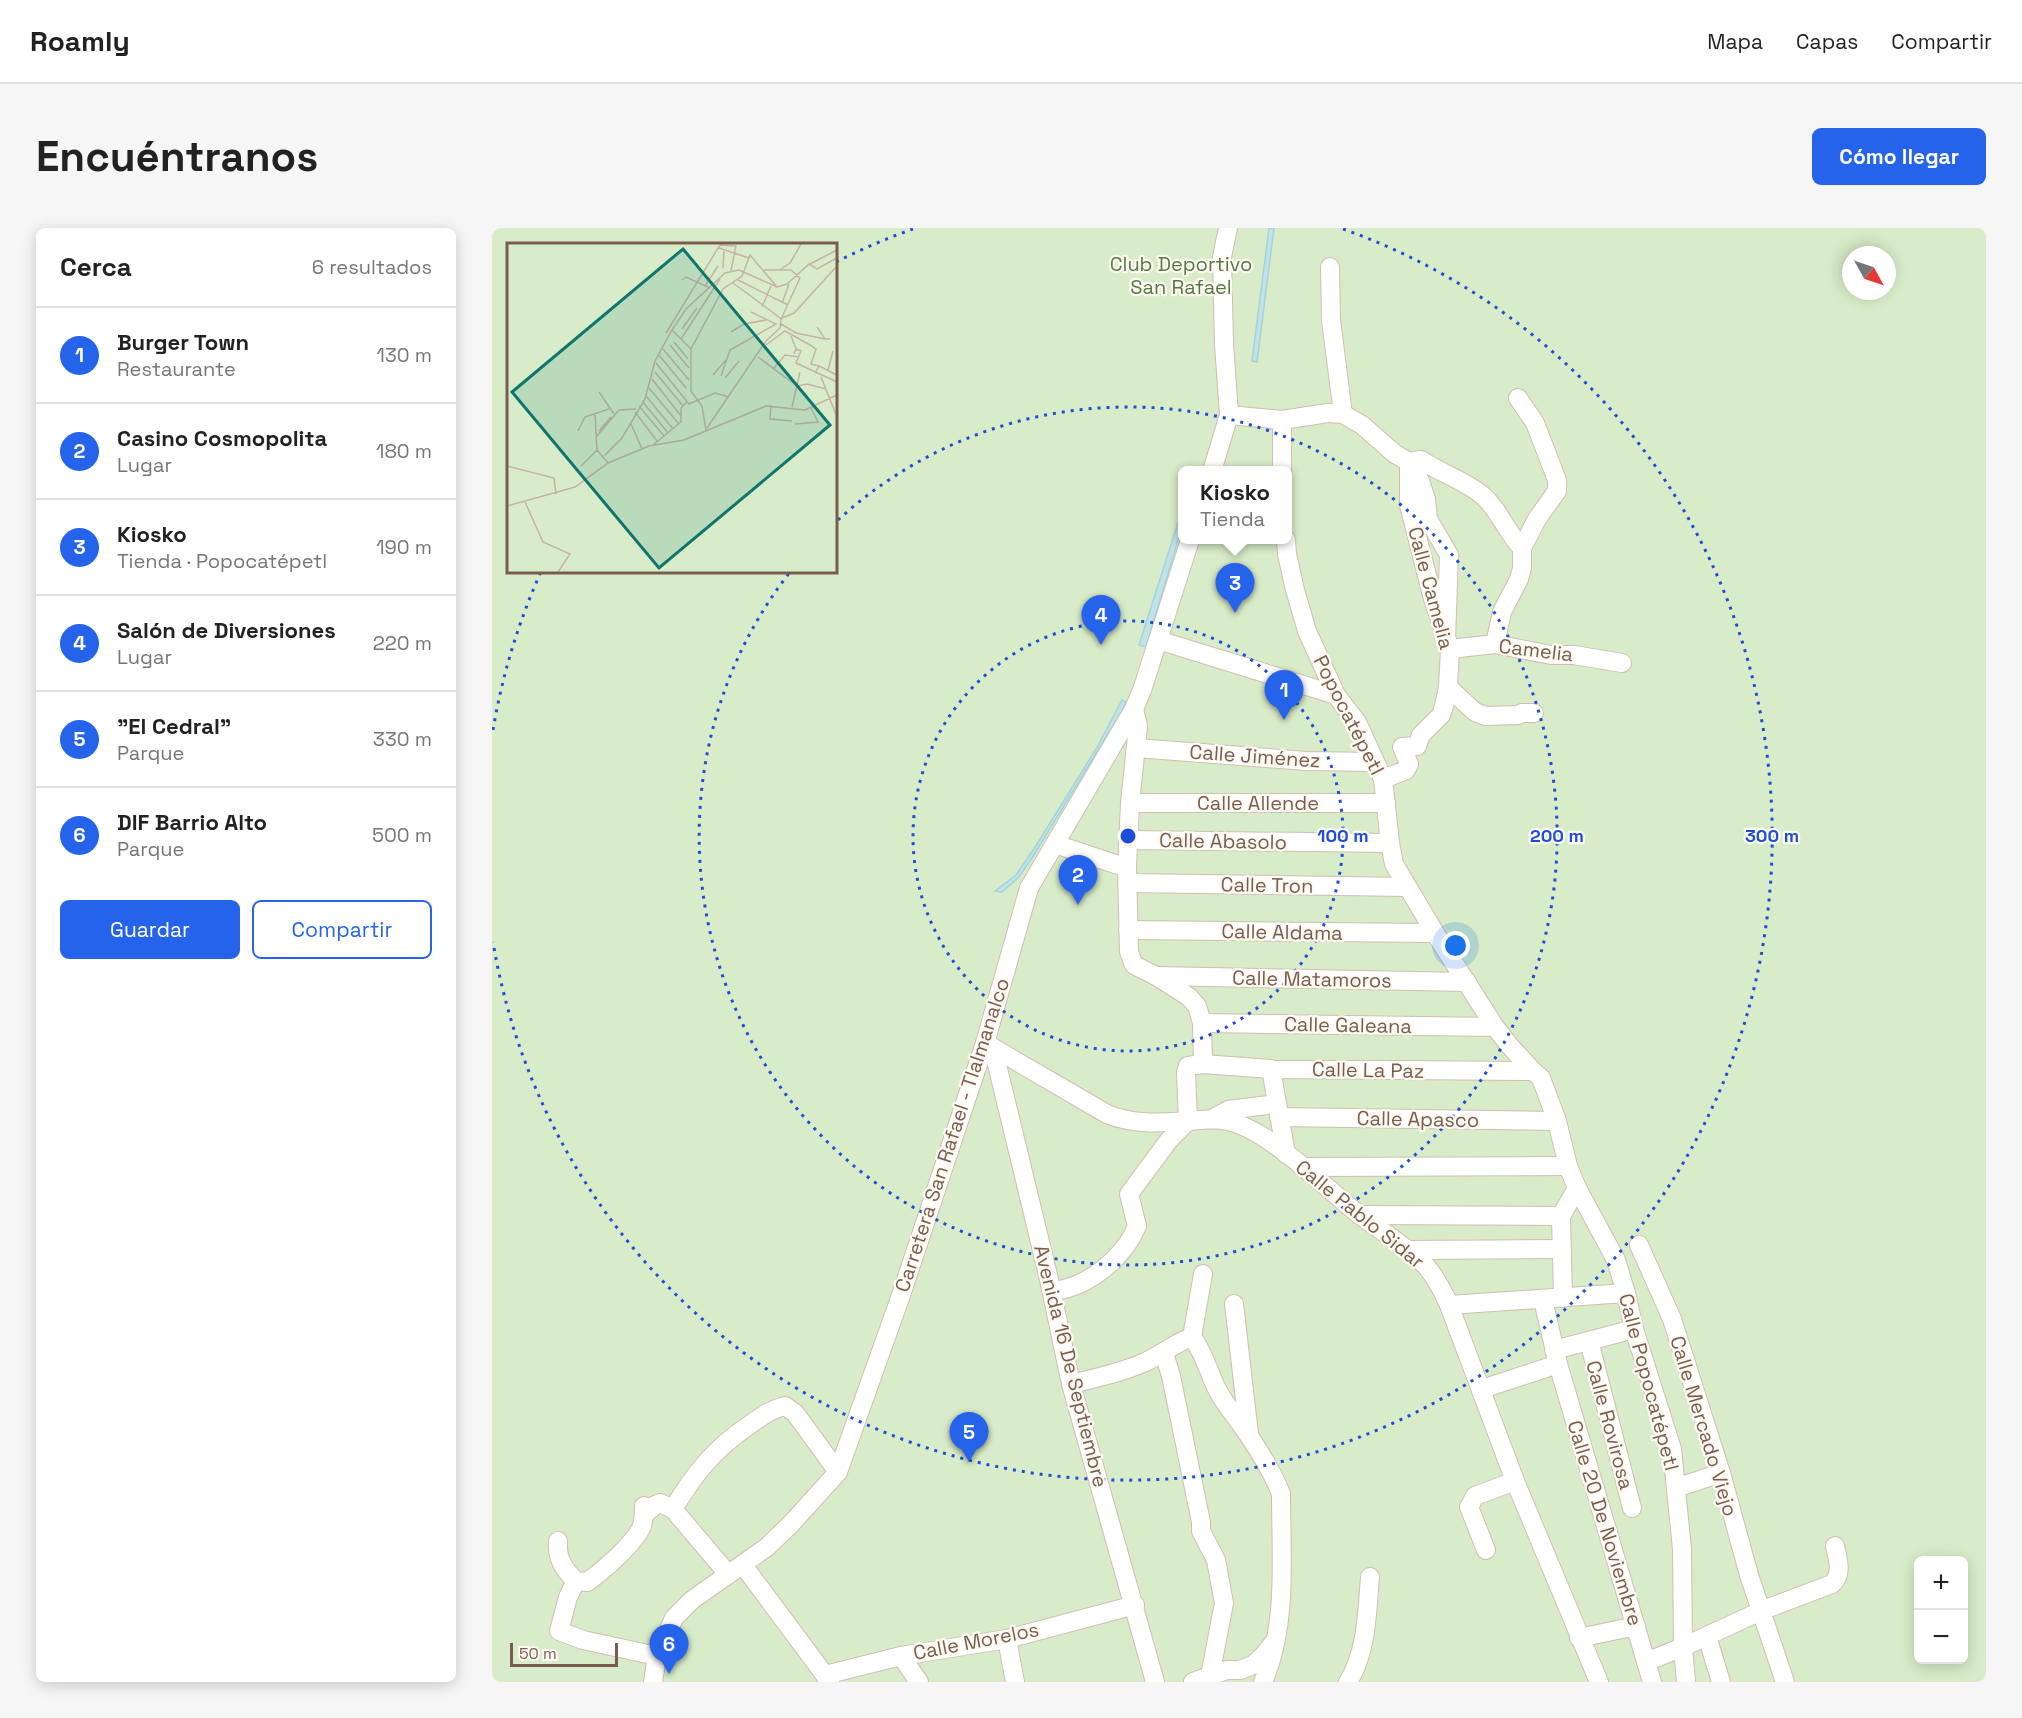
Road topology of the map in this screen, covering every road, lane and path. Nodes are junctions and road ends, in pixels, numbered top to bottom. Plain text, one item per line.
1 (1228, 228) edge
2 (1330, 267) dead end
3 (1518, 398) dead end
4 (1343, 414) junction
5 (1229, 415) junction
6 (1281, 420) junction
7 (1409, 462) junction
8 (1214, 466) edge
9 (1282, 466) edge
10 (1189, 544) edge
11 (1287, 544) edge
12 (1522, 548) junction
13 (1158, 640) junction
14 (1495, 644) junction
15 (1448, 645) junction
16 (1622, 663) dead end
17 (1448, 687) junction
18 (1336, 695) junction
19 (1134, 709) junction
20 (1534, 713) dead end
21 (1136, 748) junction
22 (1375, 762) junction
23 (1383, 779) junction
24 (1130, 803) junction
25 (1386, 803) junction
26 (1129, 840) junction
27 (1390, 843) junction
28 (1055, 844) junction
29 (1127, 875) junction
30 (1407, 887) junction
31 (1128, 930) junction
32 (1435, 933) junction
33 (1156, 976) junction
34 (1467, 982) junction
35 (1202, 1023) junction
36 (1495, 1027) junction
37 (989, 1046) junction
38 (1203, 1064) junction
39 (1271, 1069) junction
40 (1533, 1071) junction
41 (1278, 1111) junction
42 (1212, 1119) junction
43 (1557, 1120) junction
44 (1188, 1121) junction
45 (1286, 1155) junction
46 (1568, 1166) junction
47 (1302, 1167) junction
48 (1576, 1188) junction
49 (1360, 1215) junction
50 (1561, 1216) junction
51 (1638, 1245) dead end
52 (1561, 1249) junction
53 (1408, 1250) junction
54 (1203, 1274) dead end
55 (1052, 1292) junction
56 (1626, 1293) junction
57 (1563, 1298) junction
58 (1543, 1300) junction
59 (1234, 1304) dead end
60 (1449, 1305) junction
61 (1634, 1329) junction
62 (1192, 1337) junction
63 (1589, 1341) junction
64 (1164, 1353) junction
65 (1556, 1357) junction
66 (1071, 1384) junction
67 (1482, 1389) junction
68 (1249, 1436) junction
69 (838, 1472) junction
70 (1721, 1473) junction
71 (1515, 1481) junction
72 (1676, 1488) junction
73 (1632, 1508) dead end
74 (673, 1509) junction
75 (558, 1541) dead end
76 (1835, 1546) dead end
77 (1486, 1550) dead end
78 (736, 1570) junction
79 (1370, 1577) dead end
80 (576, 1581) junction
81 (1135, 1605) junction
82 (1763, 1610) junction
83 (1636, 1626) junction
84 (1707, 1636) junction
85 (1579, 1638) junction
86 (1007, 1639) junction
87 (1275, 1640) junction
88 (1683, 1647) junction
89 (657, 1656) junction
90 (902, 1656) junction
91 (1646, 1662) junction
92 (826, 1679) edge
93 (1201, 1679) edge
94 (653, 1682) edge
95 (919, 1682) edge
96 (1015, 1682) edge
97 (1155, 1682) edge
98 (1263, 1682) edge
99 (1348, 1682) edge
100 (1599, 1682) edge
101 (1652, 1682) edge
102 (1686, 1682) edge
103 (1721, 1682) edge
104 (1785, 1682) edge

1 - 5 street
2 - 4 street
3 - 12 street
4 - 6 street
4 - 7 street
5 - 6 street
5 - 8 street
6 - 9 street
7 - 12 street
7 - 15 street, Calle Camelia
7 - 15 street
10 - 13 street, Carretera San Rafael - Tlalmanalco
11 - 18 street, Popocatépetl
12 - 14 street
13 - 18 street
13 - 19 street, Carretera San Rafael - Tlalmanalco
14 - 15 street, Camelia
14 - 16 street, Camelia
15 - 17 street, Calle Camelia
17 - 20 street
17 - 23 street, Calle Camelia
18 - 22 street, Popocatépetl
19 - 21 street
19 - 28 street, Carretera San Rafael - Tlalmanalco
21 - 22 street, Calle Jiménez
21 - 24 street
22 - 23 street, Popocatépetl
23 - 25 street, Popocatépetl
24 - 25 street, Calle Allende
24 - 26 street
25 - 27 street, Popocatépetl
26 - 27 street, Calle Abasolo
26 - 29 street
27 - 30 street, Popocatépetl
28 - 29 street, Calle Tron
28 - 37 street, Carretera San Rafael - Tlalmanalco
29 - 30 street, Calle Tron
29 - 31 street
30 - 32 street, Popocatépetl
31 - 32 street, Calle Aldama
31 - 33 street
32 - 34 street, Popocatépetl
33 - 34 street, Calle Matamoros
33 - 35 street
34 - 36 street, Popocatépetl
35 - 36 street, Calle Galeana
35 - 38 street
36 - 40 street, Popocatépetl
37 - 44 street, Calle Pablo Sidar
37 - 55 street, Avenida 16 De Septiembre
37 - 69 street, Carretera San Rafael - Tlalmanalco
38 - 39 street, Calle La Paz
38 - 44 street
39 - 40 street, Calle La Paz
39 - 41 street
40 - 43 street, Popocatépetl
41 - 42 street, Calle Apasco
41 - 43 street, Calle Apasco
41 - 45 street
42 - 44 street, Calle Pablo Sidar
42 - 45 street, Calle Pablo Sidar
43 - 46 street, Popocatépetl
44 - 55 street
45 - 47 street, Calle Pablo Sidar
46 - 47 street
46 - 48 street, Calle Popocatépetl
47 - 49 street, Calle Pablo Sidar
48 - 50 street
48 - 56 street, Calle Popocatépetl
49 - 50 street
49 - 53 street, Calle Pablo Sidar
50 - 52 street
51 - 70 street, Calle Mercado Viejo
52 - 53 street
52 - 57 street
53 - 60 street, Calle Pablo Sidar
54 - 62 street
55 - 66 street, Avenida 16 De Septiembre
56 - 57 street
56 - 61 street, Calle Popocatépetl
57 - 58 street
58 - 60 street
58 - 65 street, Calle 20 De Noviembre
59 - 68 street
60 - 67 street, Calle Pablo Sidar
61 - 63 street
61 - 72 street, Calle Popocatépetl
62 - 64 street
62 - 68 street
63 - 65 street
63 - 73 street, Calle Rovirosa
64 - 66 street
64 - 93 street
65 - 67 street
65 - 83 street, Calle 20 De Noviembre
66 - 81 street, Avenida 16 De Septiembre
67 - 71 street, Calle Pablo Sidar
68 - 87 street
69 - 74 street
69 - 78 street, Carretera San Rafael - Tlalmanalco
70 - 72 street
70 - 82 street, Calle Mercado Viejo
71 - 77 street
71 - 85 street, Calle Pablo Sidar
72 - 88 street, Calle Popocatépetl
74 - 78 street
74 - 80 street
75 - 80 street
76 - 82 street
78 - 89 street, Carretera San Rafael - Tlalmanalco
78 - 92 street
79 - 99 street
80 - 89 street
81 - 86 street, Calle Morelos
81 - 97 street, Avenida 16 De Septiembre
82 - 84 street
82 - 104 street, Calle Mercado Viejo
83 - 85 street
83 - 91 street, Calle 20 De Noviembre
84 - 88 street
84 - 103 street
85 - 100 street, Calle Pablo Sidar
86 - 90 street, Calle Morelos
86 - 96 street
87 - 93 street
87 - 98 street
88 - 91 street
88 - 102 street, Calle Popocatépetl
89 - 94 street, Carretera San Rafael - Tlalmanalco
90 - 92 street, Calle Morelos
90 - 95 street
91 - 101 street, Calle 20 De Noviembre

